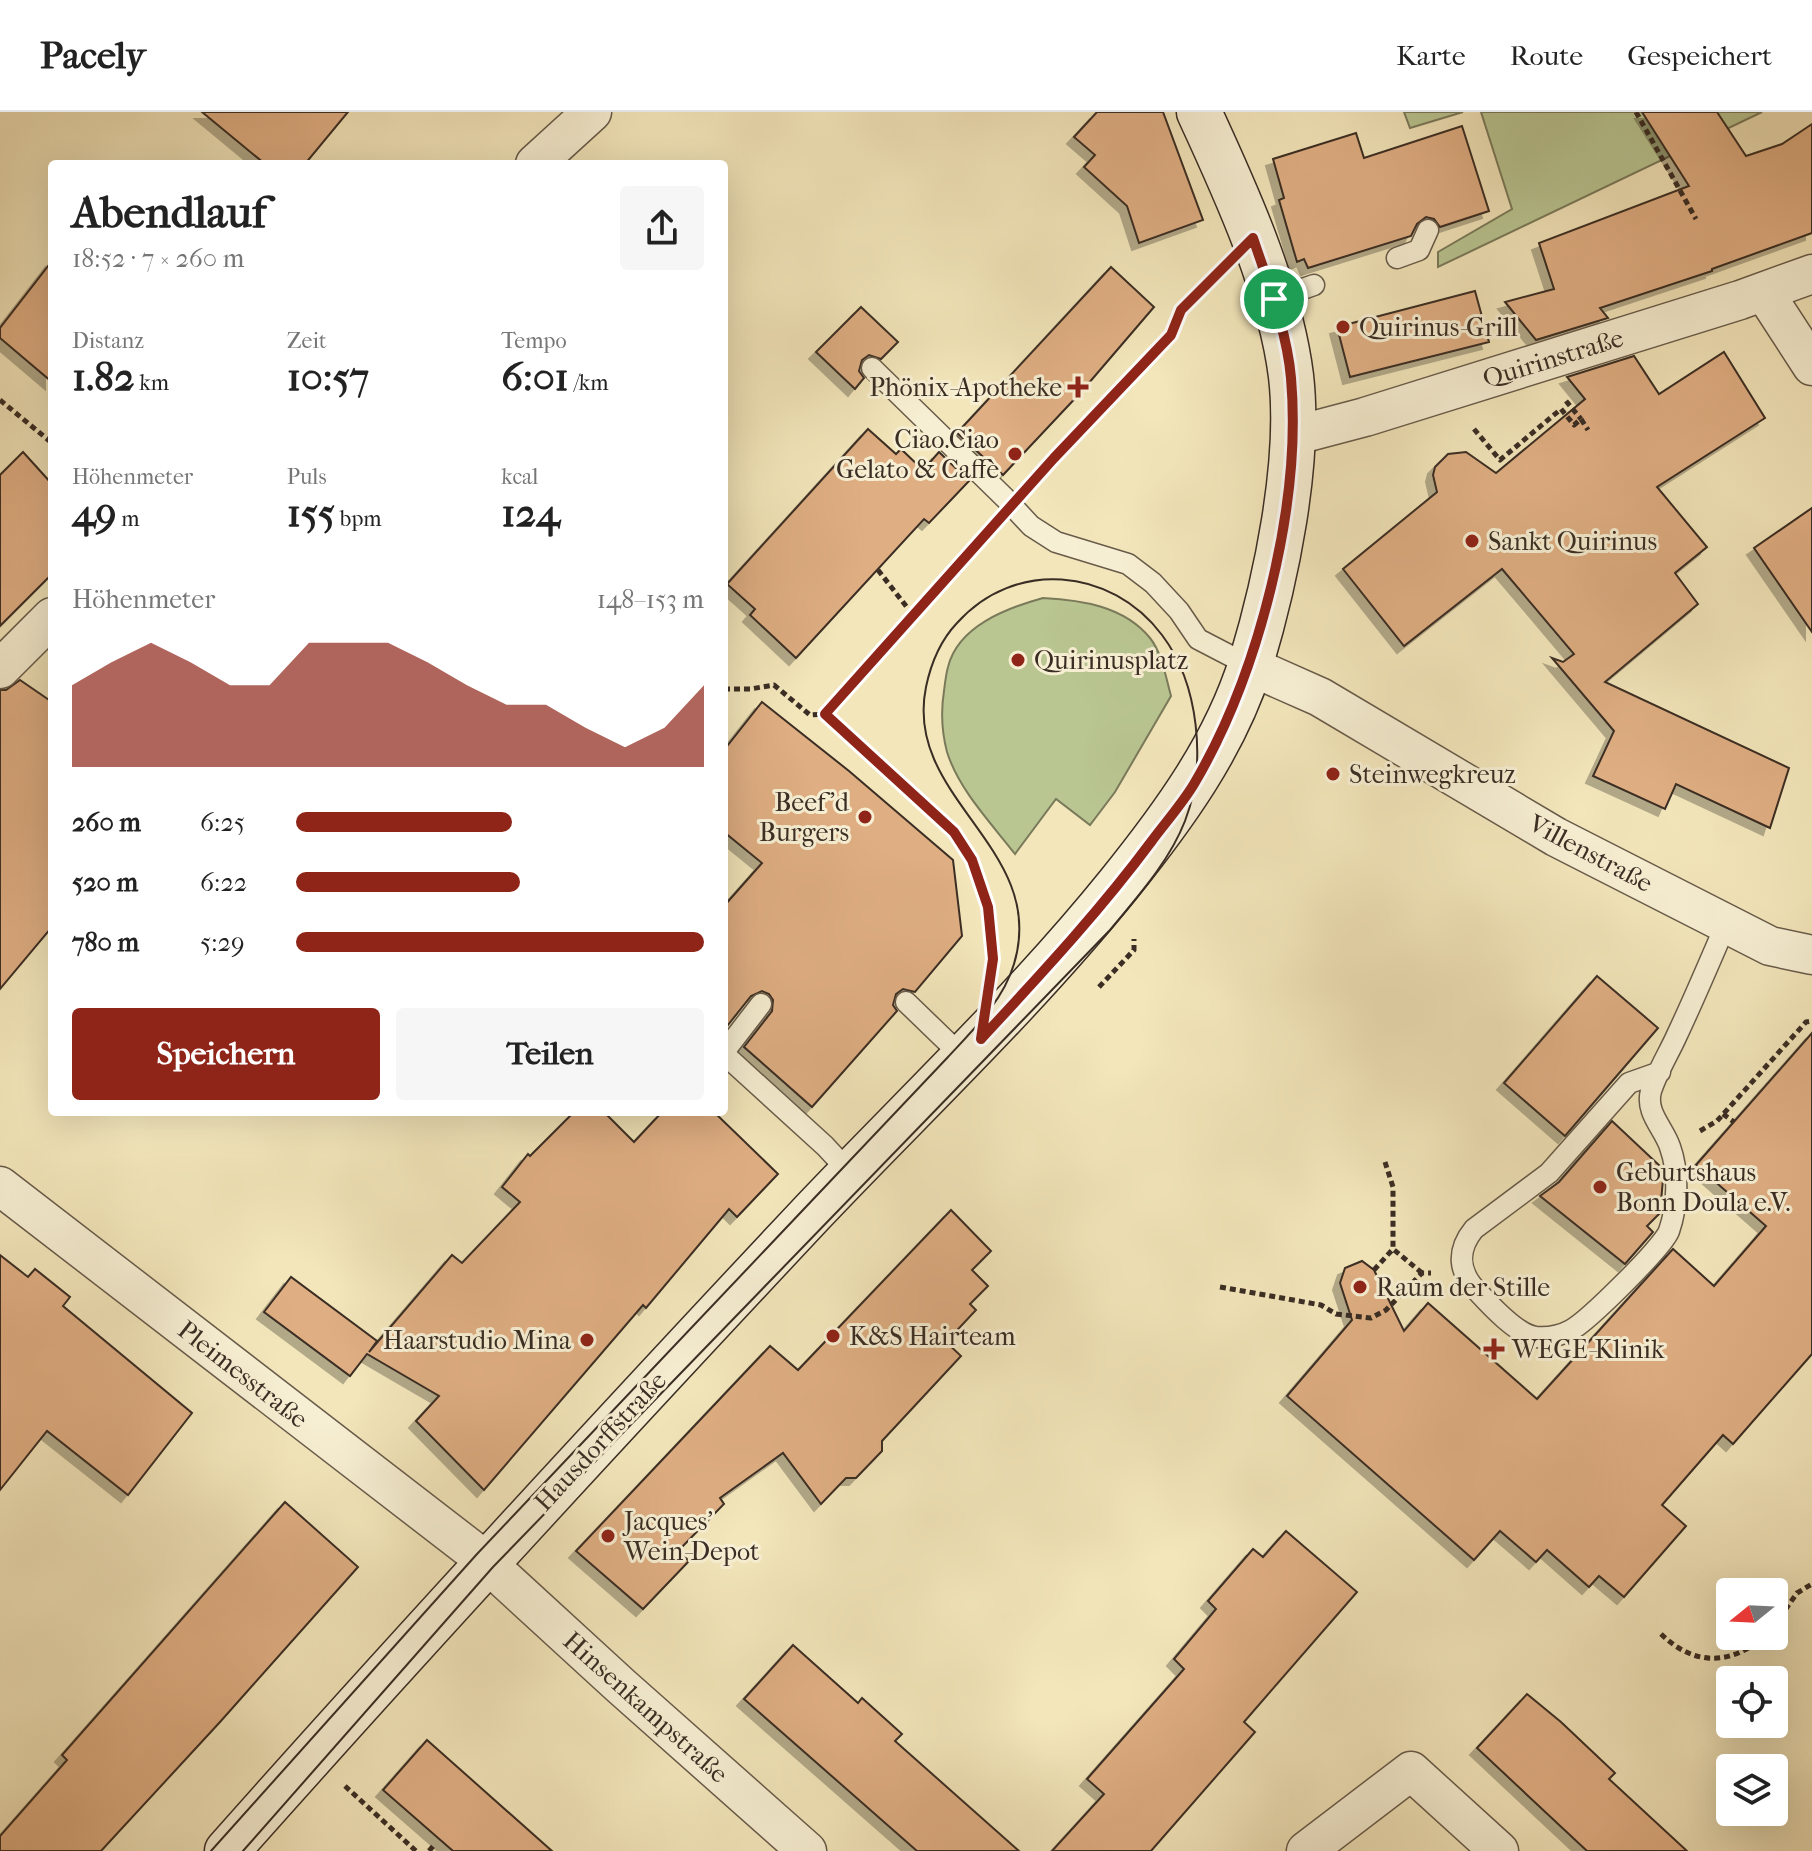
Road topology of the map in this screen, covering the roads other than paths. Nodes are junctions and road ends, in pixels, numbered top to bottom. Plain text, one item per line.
1 (592, 112) edge
2 (1199, 112) edge
3 (539, 160) edge
4 (1428, 230) dead end
5 (1397, 258) dead end
6 (1812, 274) edge
7 (1314, 285) dead end
8 (1764, 292) junction
9 (1274, 299) junction
10 (1812, 366) edge
11 (872, 368) dead end
12 (1293, 436) junction
13 (48, 621) edge
14 (1250, 666) junction
15 (0, 669) edge
16 (1726, 924) junction
17 (1812, 955) edge
18 (906, 1002) dead end
19 (761, 1004) dead end
20 (728, 1048) edge
21 (728, 1057) edge
22 (964, 1058) junction
23 (1660, 1072) junction
24 (851, 1174) junction
25 (0, 1186) edge
26 (487, 1562) junction
27 (227, 1851) edge
28 (807, 1851) edge
29 (1306, 1851) edge
30 (1499, 1851) edge

1 - 3 street
2 - 9 main road, Hausdorffstraße
4 - 5 lane
6 - 8 street, Quirinstraße
7 - 9 lane
8 - 10 street
8 - 12 street, Quirinstraße
9 - 12 main road, Hausdorffstraße
11 - 14 lane
12 - 14 main road, Hausdorffstraße
13 - 15 street
14 - 16 street, Villenstraße
14 - 22 main road, Hausdorffstraße
16 - 17 street, Villenstraße
16 - 23 lane
18 - 22 lane
19 - 20 lane
21 - 24 lane
22 - 24 main road, Hausdorffstraße
23 - 23 lane
24 - 26 main road, Hausdorffstraße
25 - 26 street, Pleimesstraße
26 - 27 main road, Hausdorffstraße
26 - 28 street, Hinsenkampstraße
29 - 30 street

